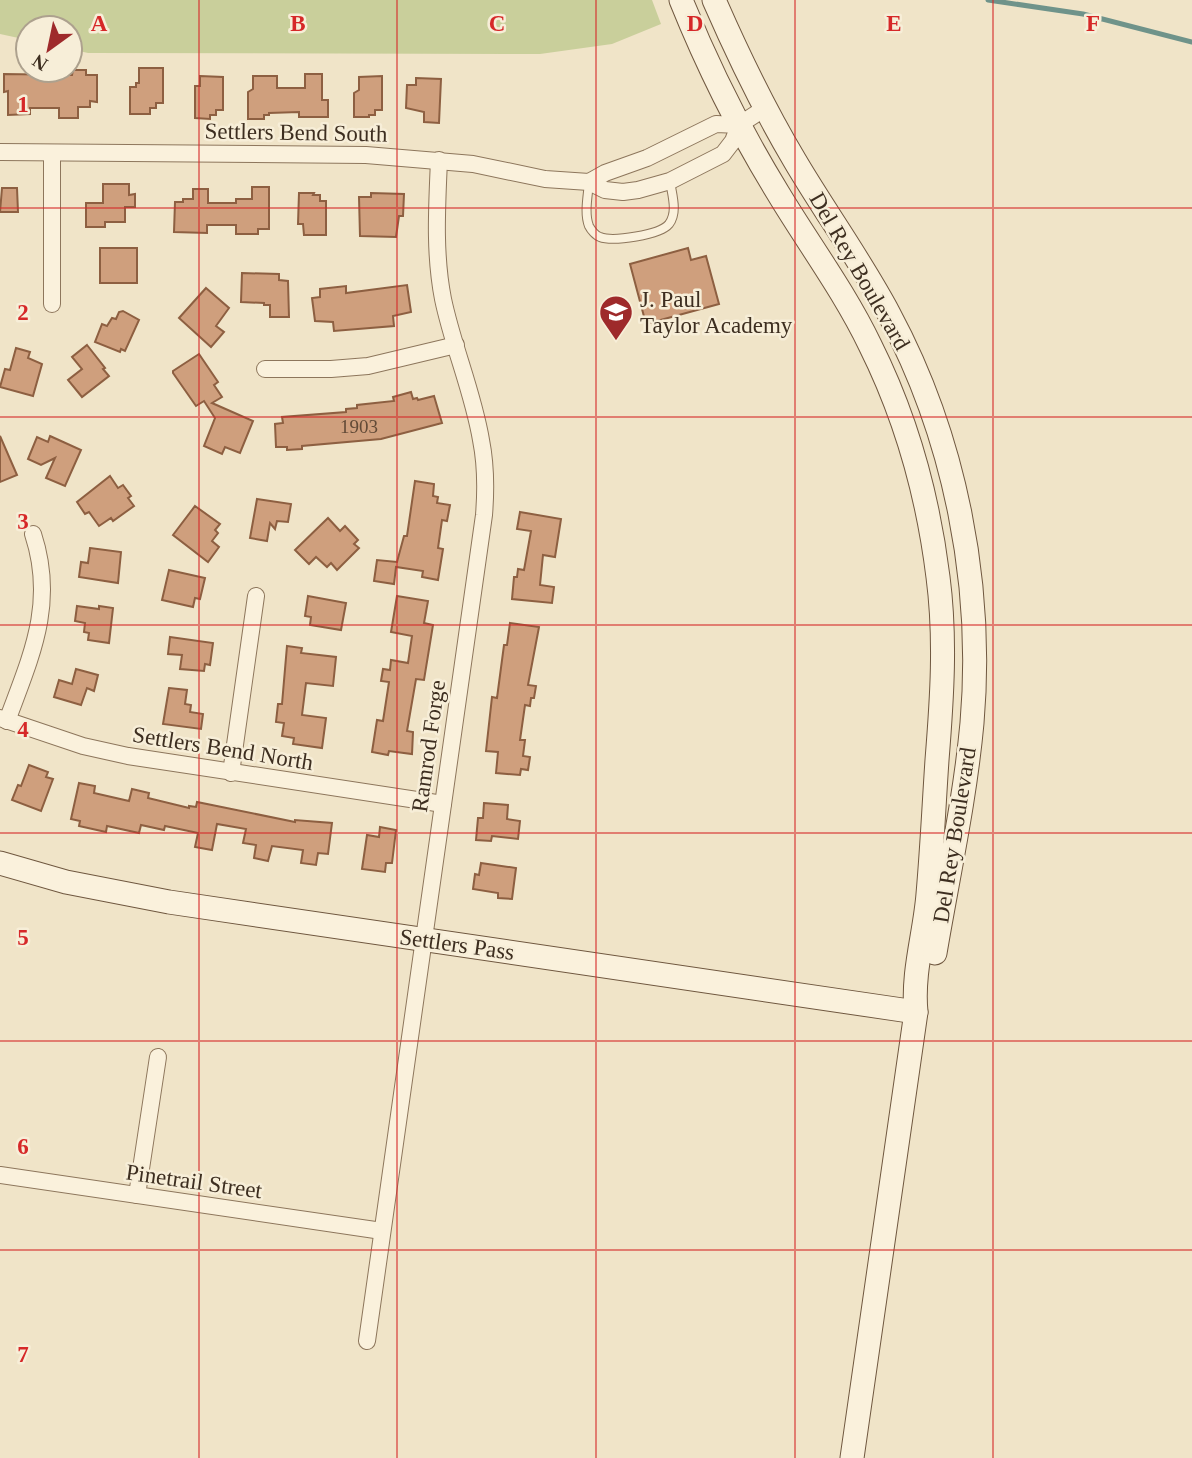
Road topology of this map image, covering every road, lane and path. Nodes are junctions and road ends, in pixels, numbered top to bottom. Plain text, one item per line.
1 (714, 0) edge
2 (682, 3) edge
3 (765, 108) junction
4 (739, 125) junction
5 (0, 152) edge
6 (52, 153) junction
7 (439, 160) junction
8 (670, 181) junction
9 (589, 182) junction
10 (52, 304) dead end
11 (456, 345) junction
12 (265, 369) dead end
13 (33, 534) dead end
14 (257, 596) dead end
15 (4, 719) edge
16 (231, 773) junction
17 (443, 804) junction
18 (0, 863) edge
19 (424, 940) junction
20 (916, 1012) junction
21 (158, 1057) dead end
22 (0, 1175) edge
23 (137, 1195) junction
24 (382, 1231) junction
25 (367, 1341) dead end
26 (852, 1458) edge

1 - 3 main road, Del Rey Boulevard
2 - 4 main road, Del Rey Boulevard
3 - 4 street, Settlers Bend South
3 - 20 main road, Del Rey Boulevard
4 - 8 street, Settlers Bend South
4 - 9 street, Settlers Bend South
4 - 20 main road, Del Rey Boulevard
5 - 6 street, Settlers Bend South
6 - 7 street, Settlers Bend South
6 - 10 street
7 - 9 street, Settlers Bend South
7 - 11 street, Ramrod Forge
8 - 9 street, Settlers Bend South
8 - 9 lane
11 - 12 street
11 - 17 street, Ramrod Forge
13 - 15 street
14 - 16 street
15 - 16 street, Settlers Bend North
16 - 17 street, Settlers Bend North
17 - 19 street, Ramrod Forge
18 - 19 main road, Settlers Pass
19 - 20 main road, Settlers Pass
19 - 24 street, Ramrod Forge
20 - 26 main road, Del Rey Boulevard
21 - 23 street
22 - 23 street, Pinetrail Street
23 - 24 street, Pinetrail Street
24 - 25 street, Ramrod Forge

